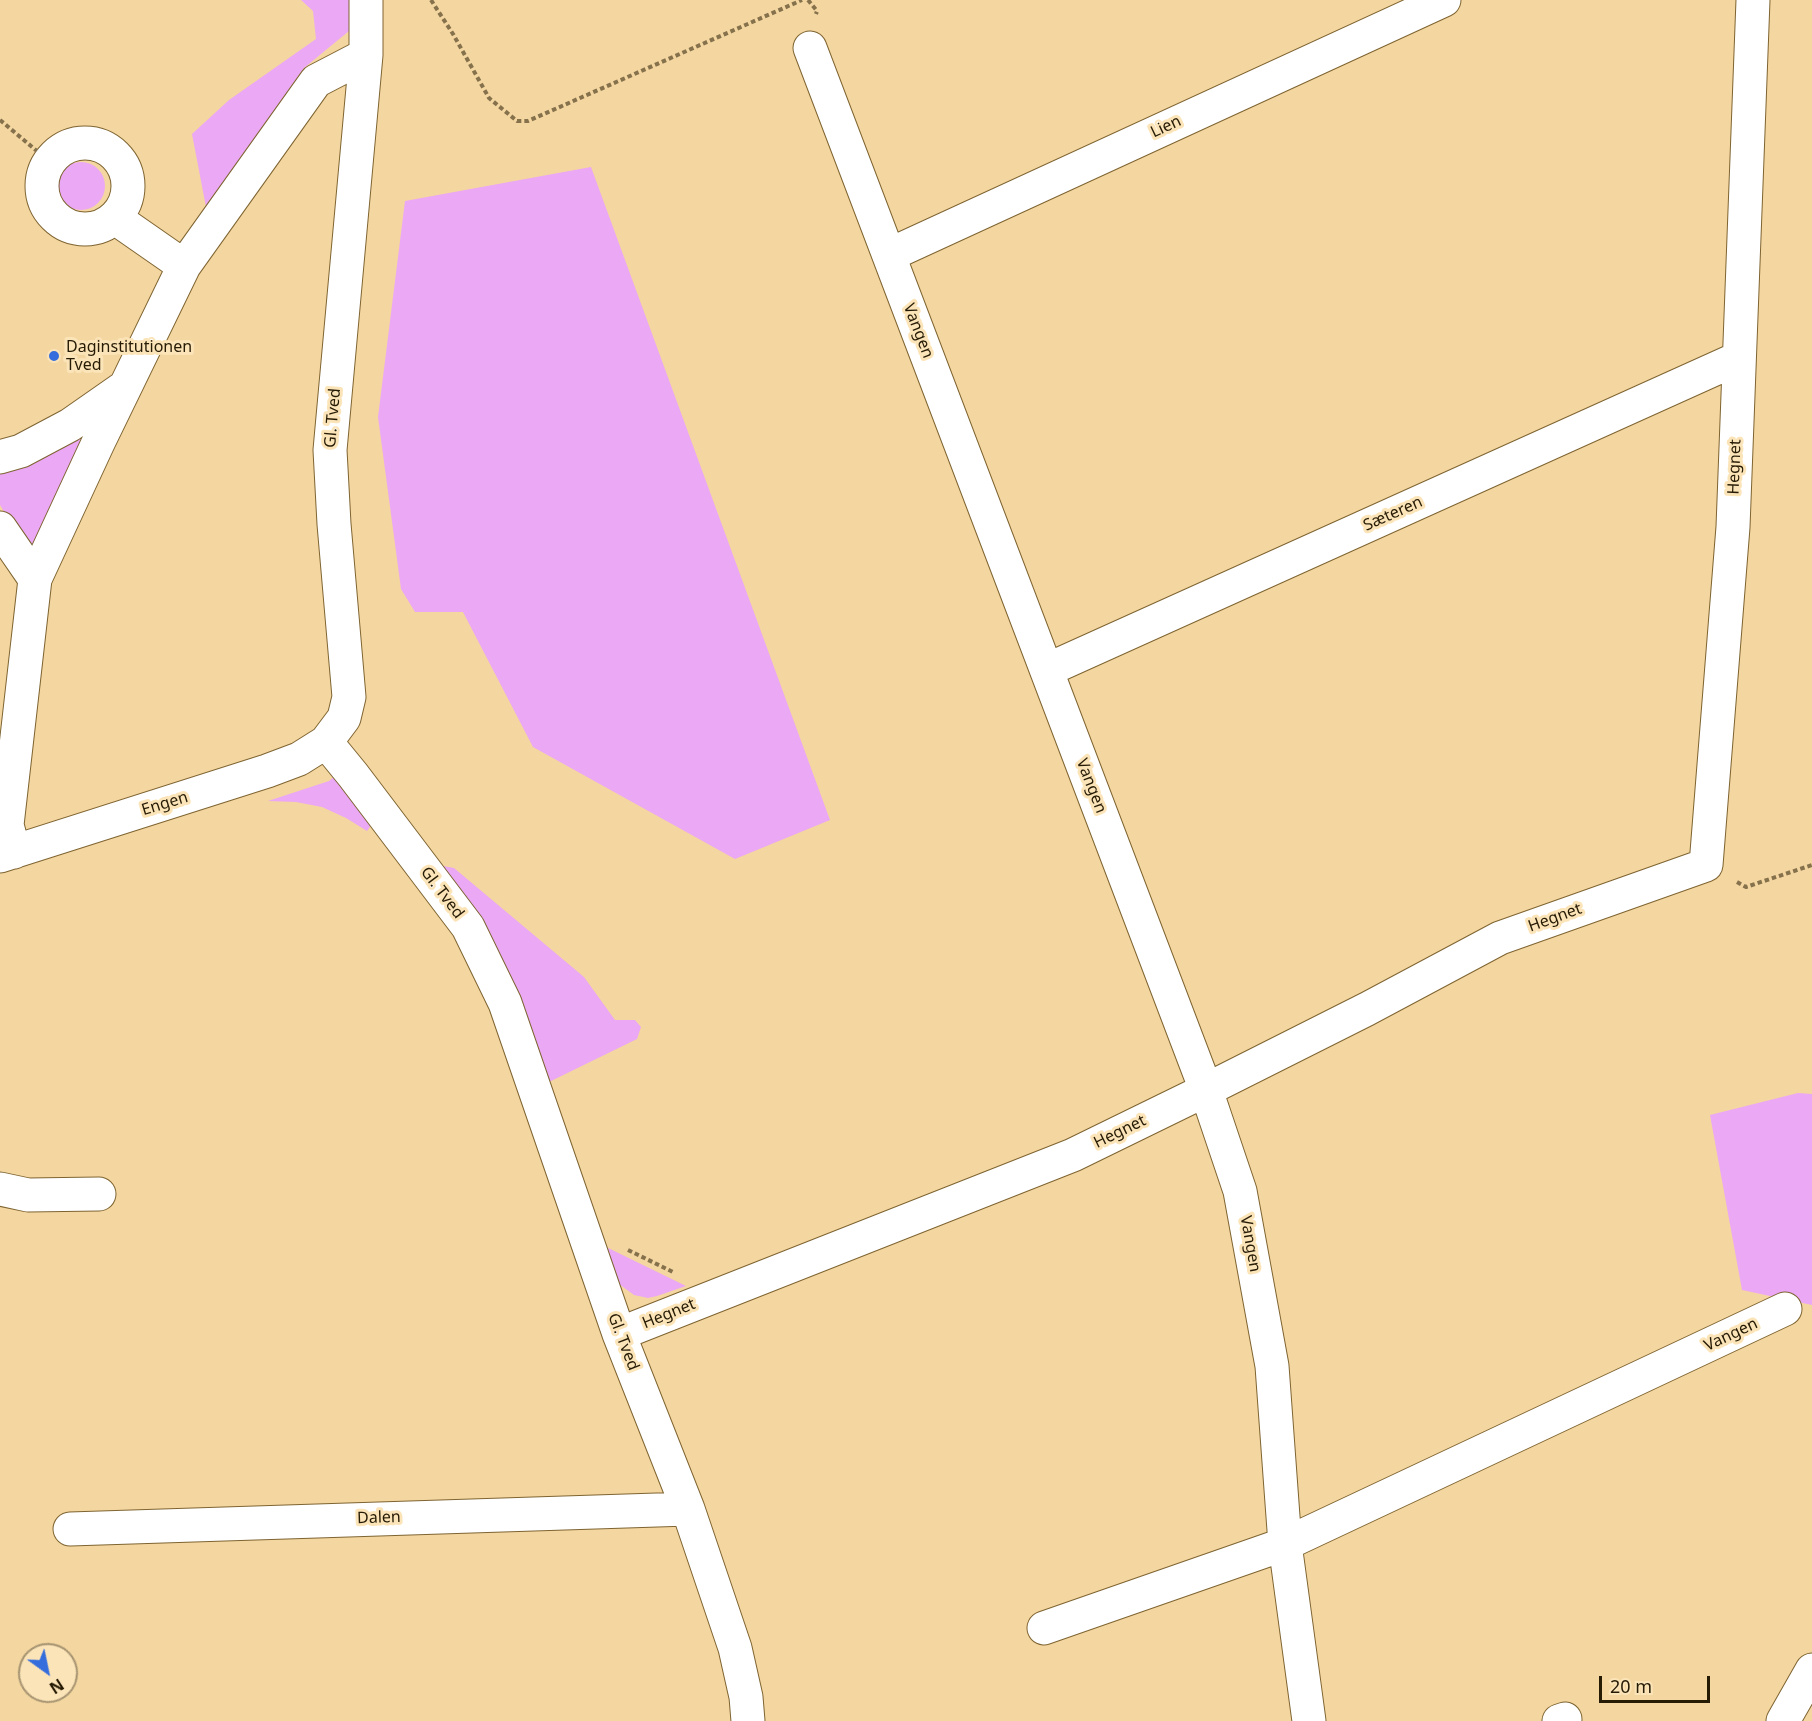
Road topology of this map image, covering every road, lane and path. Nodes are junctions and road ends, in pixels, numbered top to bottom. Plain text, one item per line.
1 (366, 0) edge
2 (431, 0) edge
3 (802, 0) edge
4 (1444, 0) edge
5 (1753, 0) edge
6 (792, 2) edge
7 (810, 48) dead end
8 (366, 55) junction
9 (0, 120) edge
10 (50, 162) junction
11 (115, 218) junction
12 (889, 255) junction
13 (184, 266) junction
14 (1739, 358) junction
15 (125, 387) junction
16 (0, 457) edge
17 (0, 528) edge
18 (35, 579) junction
19 (1047, 670) junction
20 (326, 742) junction
21 (7, 854) edge
22 (1706, 865) junction
23 (1812, 865) edge
24 (1206, 1090) junction
25 (0, 1189) edge
26 (99, 1194) dead end
27 (582, 1228) junction
28 (719, 1294) junction
29 (1785, 1309) dead end
30 (619, 1334) junction
31 (688, 1509) junction
32 (70, 1529) dead end
33 (1285, 1544) junction
34 (1044, 1628) dead end
35 (1812, 1670) edge
36 (748, 1721) edge
37 (1309, 1721) edge
38 (1783, 1721) edge

1 - 8 street, Gl. Tved
2 - 6 path
3 - 6 path
4 - 12 street, Lien
5 - 14 street, Hegnet
7 - 12 street, Vangen
8 - 13 street
8 - 20 street, Gl. Tved
9 - 10 path
10 - 11 street
10 - 11 street
11 - 13 street
12 - 19 street, Vangen
13 - 15 street
14 - 19 street, Sæteren
14 - 22 street, Hegnet
15 - 16 street
15 - 18 street
17 - 18 street
18 - 21 street
19 - 24 street, Vangen
20 - 21 street, Engen
20 - 27 street, Gl. Tved
22 - 23 path
22 - 24 street, Hegnet
24 - 28 street, Hegnet
24 - 33 street, Vangen
25 - 26 street
27 - 28 path
27 - 30 street, Gl. Tved
28 - 30 street, Hegnet
29 - 33 street, Vangen
30 - 31 street, Gl. Tved
31 - 32 street, Dalen
31 - 36 street, Gl. Tved
33 - 34 street, Vangen
33 - 37 street, Vangen
35 - 38 street

